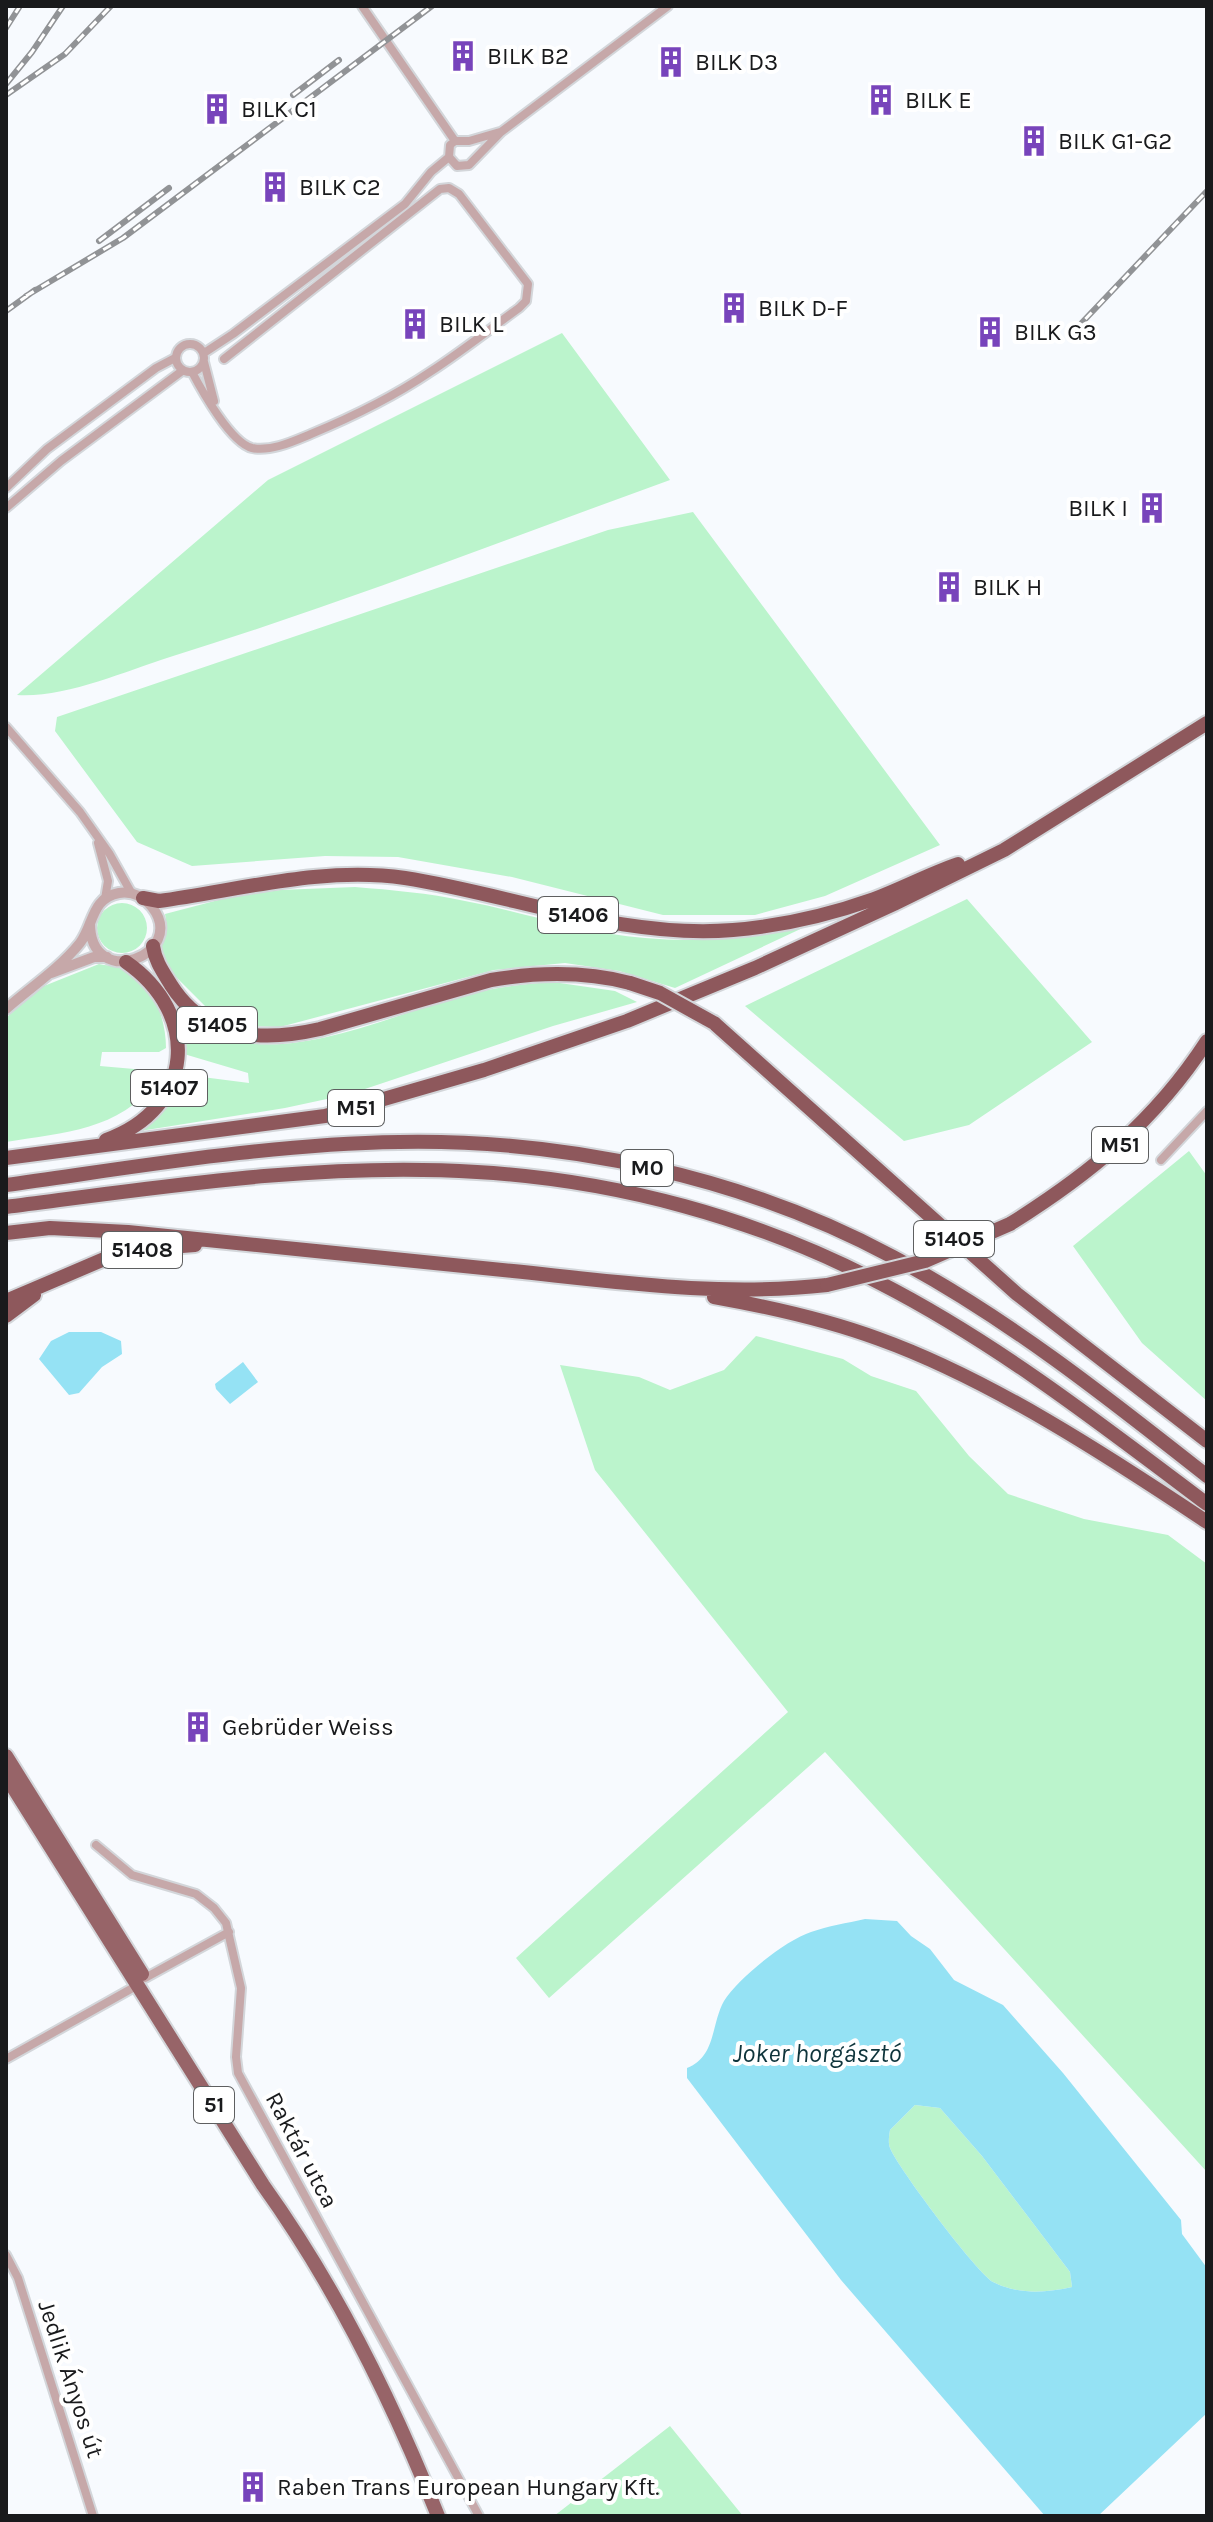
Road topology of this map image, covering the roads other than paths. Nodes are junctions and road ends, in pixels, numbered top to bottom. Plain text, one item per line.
1 (362, 6) edge
2 (668, 6) edge
3 (501, 132) junction
4 (455, 141) junction
5 (469, 141) junction
6 (476, 156) junction
7 (449, 157) junction
8 (204, 357) junction
9 (175, 358) junction
10 (224, 359) dead end
11 (187, 372) junction
12 (221, 417) junction
13 (6, 488) edge
14 (6, 508) edge
15 (1207, 723) edge
16 (6, 727) edge
17 (95, 834) junction
18 (1004, 850) junction
19 (138, 896) junction
20 (105, 899) junction
21 (90, 923) junction
22 (153, 946) junction
23 (107, 957) junction
24 (126, 962) junction
25 (46, 975) junction
26 (6, 1009) edge
27 (1207, 1041) edge
28 (1207, 1111) edge
29 (75, 1150) junction
30 (6, 1158) edge
31 (1161, 1160) dead end
32 (6, 1185) edge
33 (6, 1207) edge
34 (6, 1233) edge
35 (239, 1243) junction
36 (51, 1282) junction
37 (651, 1285) junction
38 (6, 1301) edge
39 (6, 1316) edge
40 (1207, 1441) edge
41 (1207, 1476) edge
42 (1207, 1504) edge
43 (1207, 1522) edge
44 (6, 1756) edge
45 (6, 1776) edge
46 (96, 1845) dead end
47 (229, 1932) junction
48 (141, 1981) junction
49 (6, 2059) edge
50 (6, 2255) edge
51 (93, 2516) edge
52 (438, 2516) edge
53 (479, 2516) edge

1 - 4 street
2 - 3 street
3 - 5 street
3 - 6 street
4 - 5 street
4 - 7 street
5 - 6 street
6 - 7 street
7 - 8 street
8 - 9 street
8 - 11 street
8 - 12 street
9 - 11 street
9 - 13 street
10 - 12 street
11 - 12 street
11 - 14 street
15 - 18 highway, M51
16 - 17 street
17 - 19 street
17 - 20 street
18 - 19 highway, 51406
18 - 29 highway, M51
19 - 20 street, 51406
19 - 22 street
20 - 21 street
21 - 23 street
21 - 25 street
22 - 24 street
22 - 40 highway, 51405, bridge
23 - 24 street
23 - 25 street
24 - 29 highway, 51407
25 - 26 street
27 - 37 highway, M51, bridge
28 - 31 street
29 - 30 highway
32 - 41 highway, M0
33 - 42 highway, M0
34 - 35 highway
35 - 36 highway, 51408
35 - 37 highway
36 - 38 highway
36 - 39 highway, 51408
37 - 43 highway
44 - 48 main road, 51
45 - 48 main road, 51
46 - 47 street, Raktár utca
47 - 48 street
47 - 53 street, Raktár utca
48 - 49 street
48 - 52 main road, 51
50 - 51 street, Jedlik Ányos út

